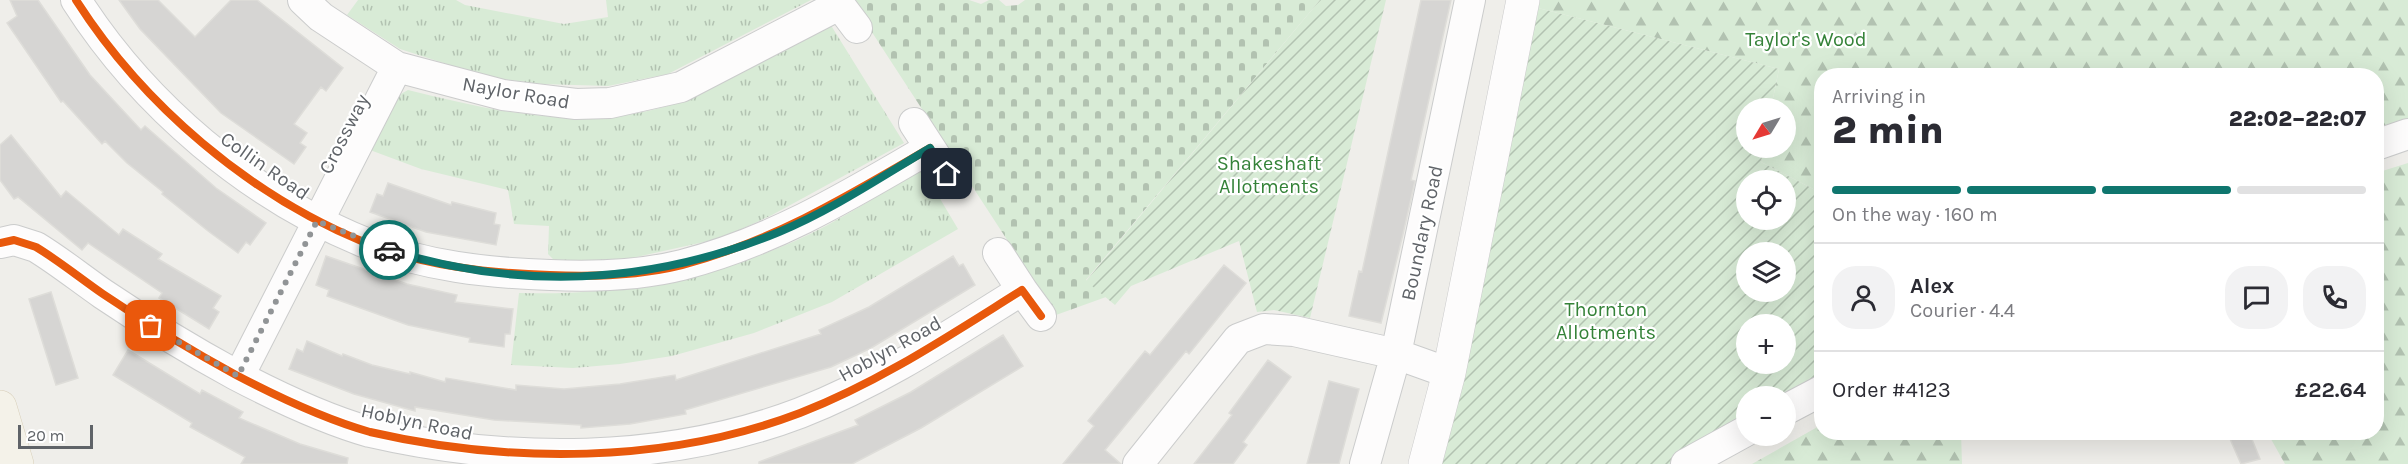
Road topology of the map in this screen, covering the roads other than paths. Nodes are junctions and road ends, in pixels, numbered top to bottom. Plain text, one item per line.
1 (76, 0) edge
2 (303, 0) edge
3 (1470, 0) edge
4 (1523, 0) edge
5 (837, 3) edge
6 (857, 28) dead end
7 (397, 67) junction
8 (914, 123) dead end
9 (2408, 134) edge
10 (2384, 142) edge
11 (930, 148) junction
12 (947, 174) dead end
13 (317, 221) junction
14 (0, 243) edge
15 (998, 253) dead end
16 (1022, 290) junction
17 (1041, 316) dead end
18 (1396, 354) junction
19 (1449, 373) junction
20 (238, 376) junction
21 (1814, 395) edge
22 (1796, 404) edge
23 (0, 407) edge
24 (1736, 436) edge
25 (16, 464) edge
26 (1138, 464) edge
27 (1365, 464) edge
28 (1425, 464) edge
29 (1686, 464) edge

1 - 13 street, Collin Road
2 - 7 street, Naylor Road
3 - 18 street, Boundary Road
4 - 19 main road
5 - 6 street, Naylor Road
5 - 7 street, Naylor Road
7 - 13 street, Crossway
8 - 11 street
9 - 10 street
11 - 12 street
11 - 13 street, Collin Road
13 - 20 street, Crossway
14 - 20 street, Hoblyn Road
15 - 16 street
16 - 17 street
16 - 20 street, Hoblyn Road
18 - 19 street
18 - 26 street
18 - 27 street, Boundary Road
19 - 28 main road
21 - 22 street
23 - 25 main road
24 - 29 street

